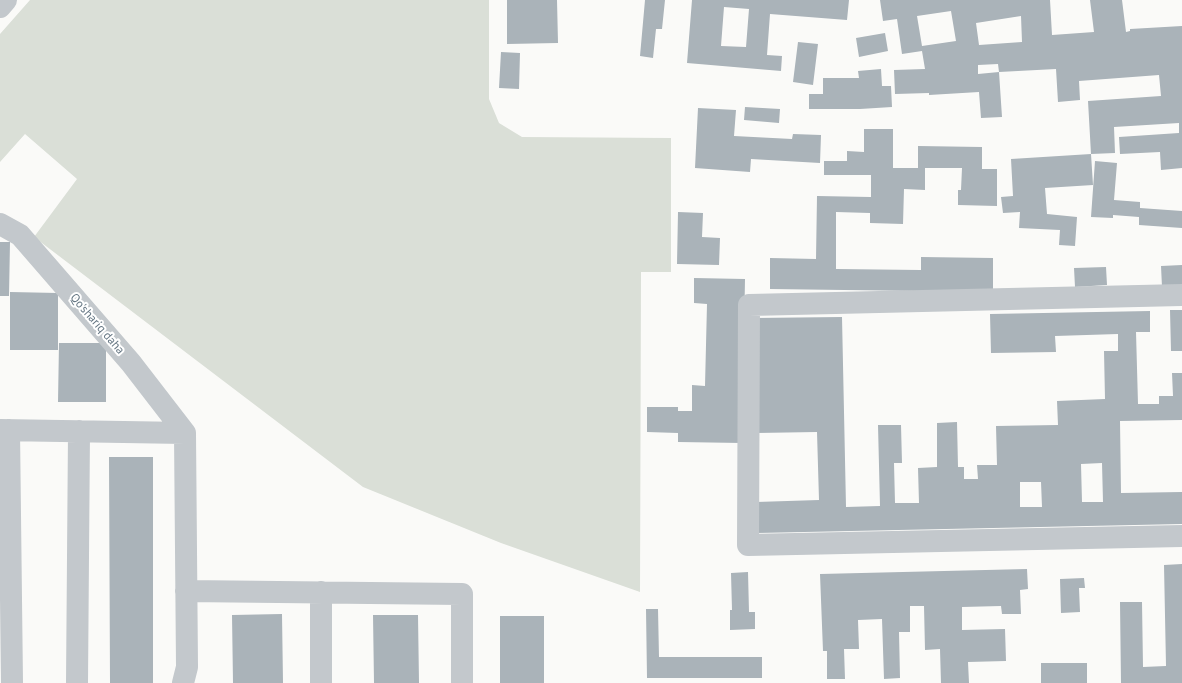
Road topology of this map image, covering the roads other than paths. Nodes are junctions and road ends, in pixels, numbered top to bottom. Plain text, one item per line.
1 (6, 0) edge
2 (0, 7) edge
3 (0, 224) edge
4 (1182, 295) edge
5 (5, 430) edge
6 (80, 431) junction
7 (185, 433) junction
8 (1182, 536) edge
9 (186, 591) junction
10 (320, 592) junction
11 (12, 683) edge
12 (77, 683) edge
13 (184, 683) edge
14 (321, 683) edge
15 (462, 683) edge

1 - 2 street
3 - 7 street, Qo'shariq daha
4 - 8 street
5 - 6 street
5 - 11 street
6 - 7 street
6 - 12 street
7 - 9 street
9 - 10 street
9 - 13 street
10 - 14 street
10 - 15 street

